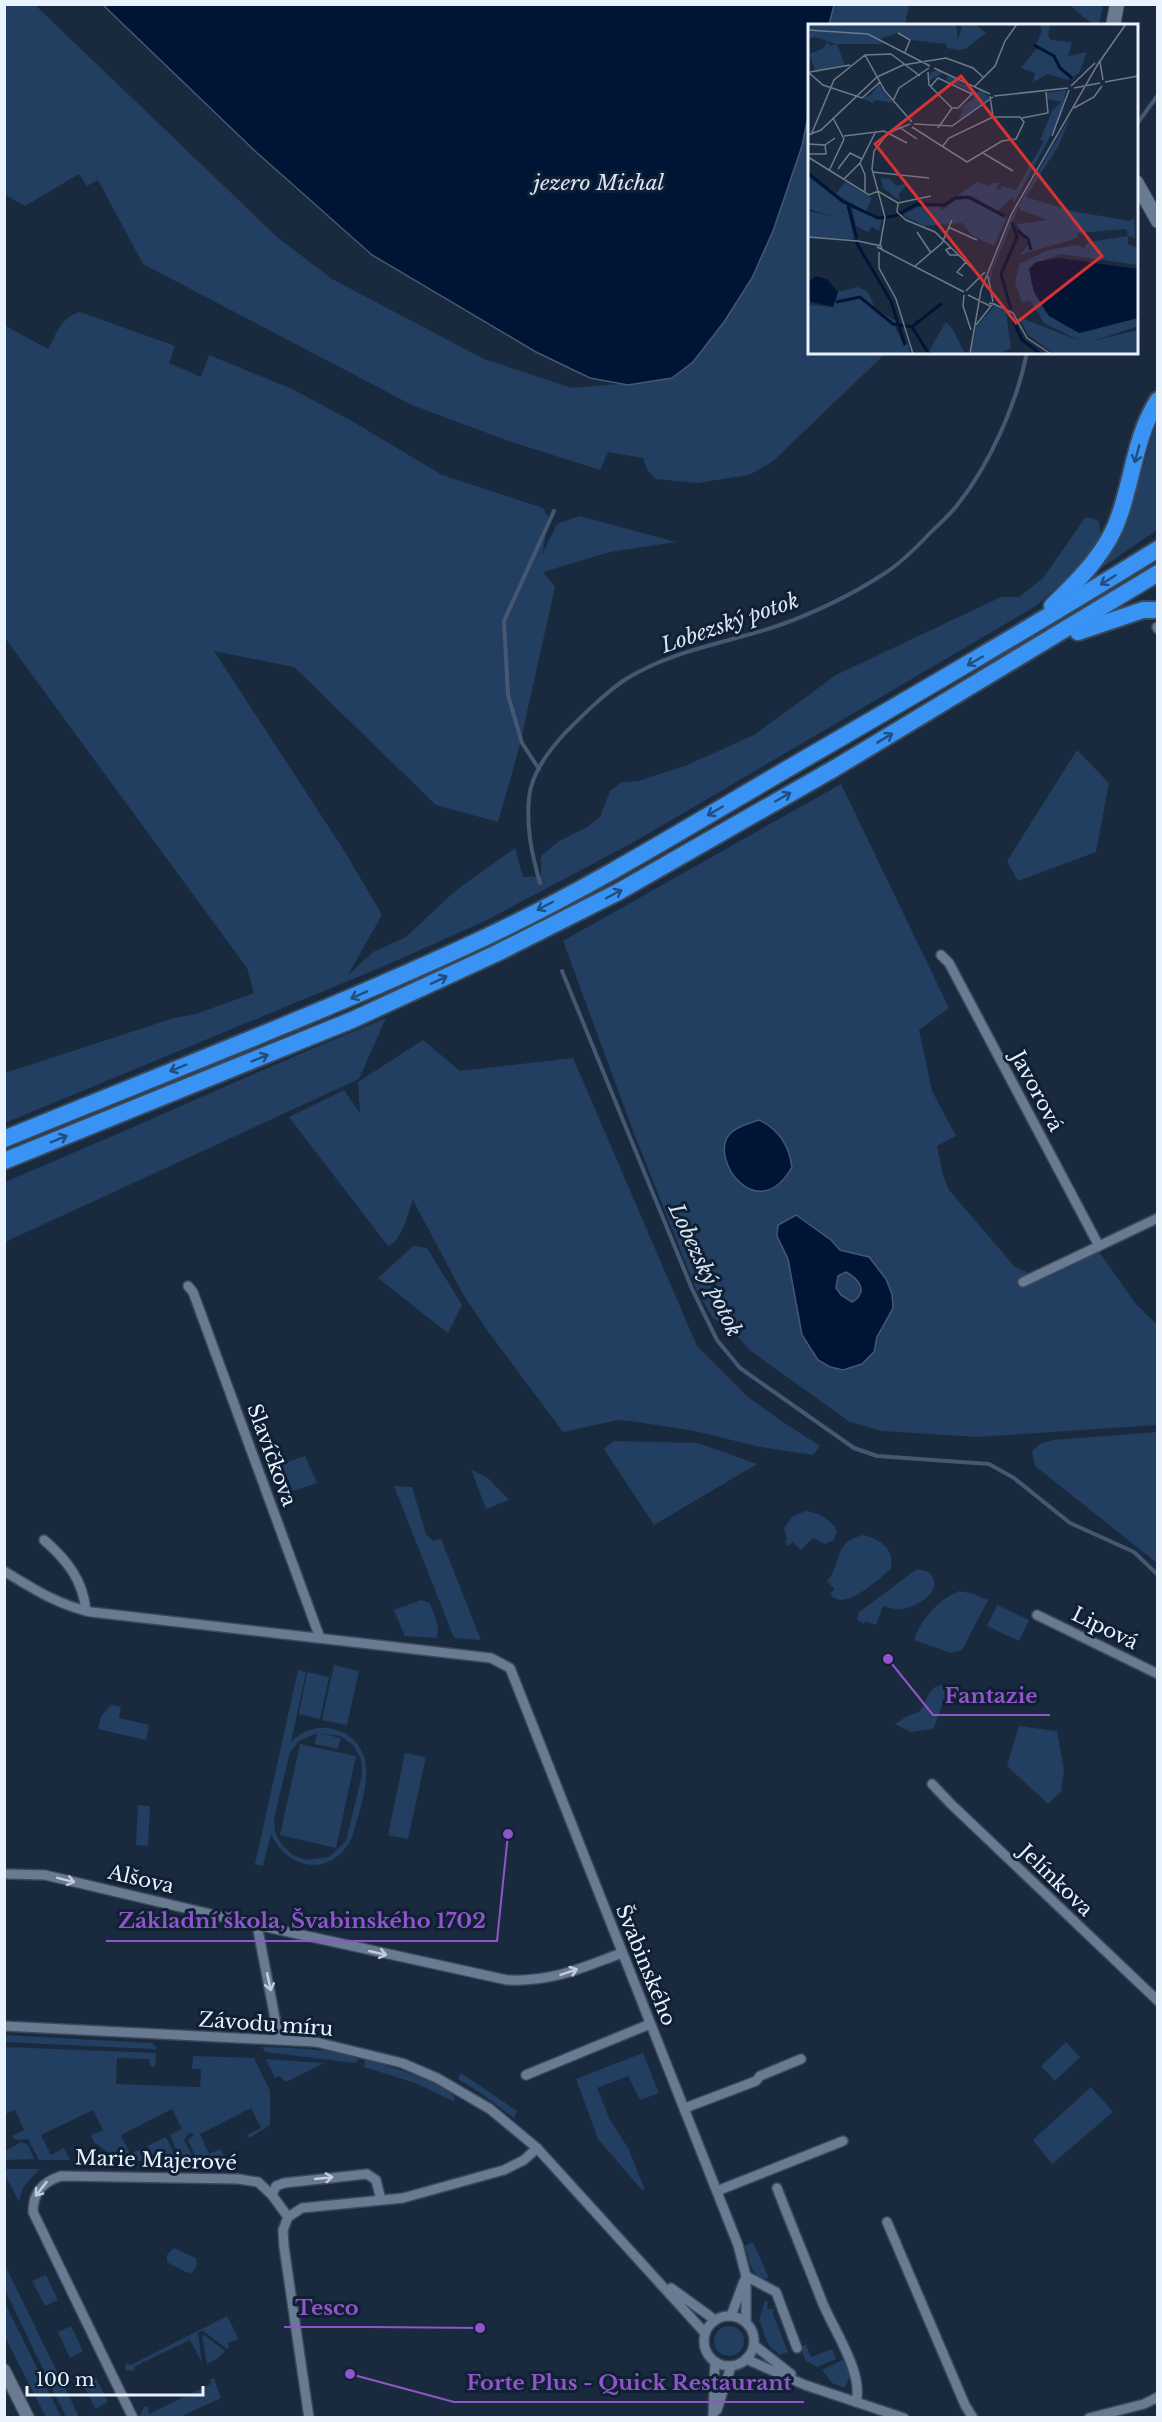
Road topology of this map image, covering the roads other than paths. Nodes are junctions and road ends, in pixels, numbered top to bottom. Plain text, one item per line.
1 (1117, 4) edge
2 (1113, 24) edge
3 (1138, 184) edge
4 (1158, 221) edge
5 (1158, 400) edge
6 (1158, 549) edge
7 (1158, 573) edge
8 (1158, 610) edge
9 (1025, 632) junction
10 (1035, 648) junction
11 (941, 954) dead end
12 (4, 1139) edge
13 (4, 1161) edge
14 (1158, 1218) edge
15 (1099, 1246) junction
16 (1023, 1282) dead end
17 (188, 1286) dead end
18 (45, 1540) dead end
19 (4, 1571) edge
20 (86, 1611) junction
21 (1037, 1614) dead end
22 (320, 1638) junction
23 (1158, 1674) edge
24 (932, 1784) dead end
25 (6, 1875) edge
26 (257, 1925) junction
27 (622, 1953) junction
28 (1158, 2001) edge
29 (650, 2024) junction
30 (4, 2026) edge
31 (279, 2039) junction
32 (801, 2059) dead end
33 (526, 2075) dead end
34 (685, 2108) junction
35 (843, 2141) dead end
36 (537, 2148) junction
37 (777, 2188) dead end
38 (717, 2191) junction
39 (272, 2195) junction
40 (381, 2200) junction
41 (288, 2217) junction
42 (887, 2222) dead end
43 (746, 2276) junction
44 (657, 2277) junction
45 (730, 2316) junction
46 (715, 2320) junction
47 (746, 2322) junction
48 (705, 2333) junction
49 (754, 2345) junction
50 (797, 2348) dead end
51 (746, 2359) junction
52 (715, 2362) junction
53 (731, 2366) junction
54 (4, 2370) edge
55 (806, 2385) junction
56 (1158, 2397) edge
57 (856, 2403) junction
58 (28, 2418) edge
59 (133, 2418) edge
60 (309, 2418) edge
61 (714, 2418) edge
62 (904, 2418) edge
63 (973, 2418) edge
64 (1089, 2418) edge

1 - 2 main road
3 - 4 main road
5 -> 9 highway
6 -> 9 highway
7 - 10 highway
8 - 10 highway
9 -> 12 highway
13 -> 10 highway
11 - 15 street, Javorová
14 - 15 street
15 - 16 street
17 - 22 street, Slavíčkova
18 - 20 street
19 - 20 street
20 - 22 street
21 - 23 street, Lipová
22 - 27 street, Švabinského
24 - 28 street, Jelínkova
25 -> 26 street, Alšova
26 -> 27 street, Alšova
26 -> 31 street
27 - 29 street, Švabinského
29 - 33 street
29 - 34 street, Švabinského
30 - 31 street, Závodu míru
31 - 36 street, Závodu míru
32 - 34 street
34 - 38 street, Švabinského
35 - 38 street
36 - 40 street
36 - 44 street, Závodu míru
37 - 57 street
38 - 43 street, Švabinského
39 -> 40 street
39 - 41 street, Marie Majerové
39 -> 59 street, Marie Majerové
40 - 41 street
41 - 60 street
42 - 63 street
43 - 45 street
43 - 47 street, Švabinského
43 - 50 street
44 - 46 street, Závodu míru
44 - 48 street, Závodu míru
45 - 46 street
45 - 47 street
46 - 48 street
47 - 49 street
48 - 52 street
49 - 51 street
49 - 55 street
51 - 53 street
51 - 55 street
52 - 53 street
52 - 61 street
53 - 61 street
54 - 58 street
55 - 57 street
56 - 64 street
57 - 62 street

